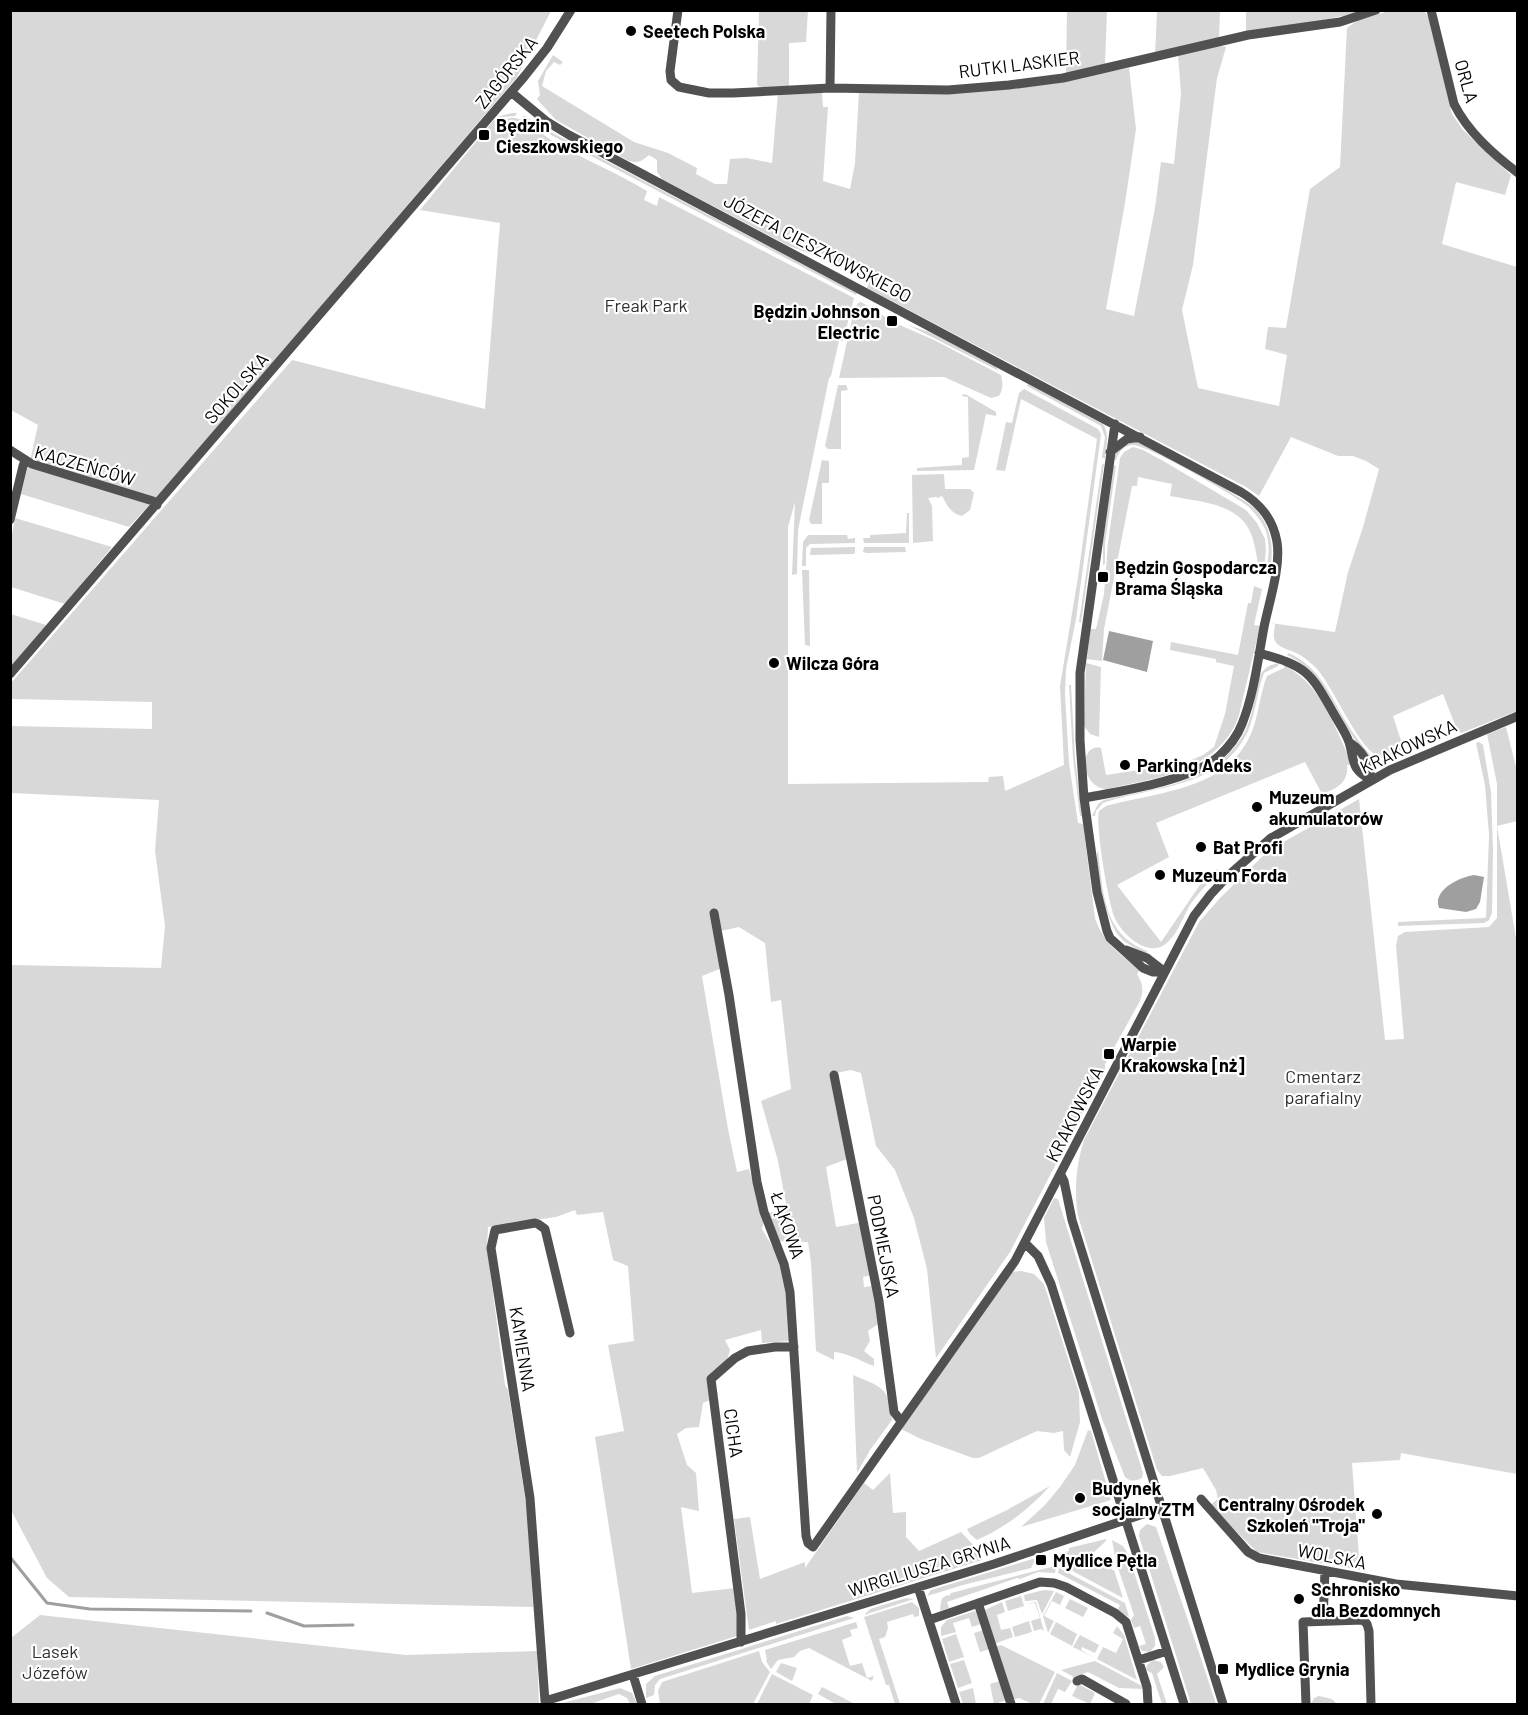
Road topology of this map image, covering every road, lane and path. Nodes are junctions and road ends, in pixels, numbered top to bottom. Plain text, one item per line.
1 (571, 10) edge
2 (678, 10) edge
3 (831, 10) edge
4 (1376, 10) edge
5 (1431, 10) edge
6 (830, 88) junction
7 (511, 92) junction
8 (485, 123) joint
9 (1518, 173) edge
10 (1115, 424) junction
11 (1140, 437) junction
12 (10, 450) edge
13 (1110, 452) junction
14 (25, 461) junction
15 (157, 505) junction
16 (10, 520) edge
17 (1259, 653) junction
18 (10, 674) edge
19 (1518, 716) edge
20 (1371, 780) junction
21 (1084, 798) junction
22 (714, 913) dead end
23 (1165, 972) junction
24 (834, 1075) dead end
25 (1061, 1174) junction
26 (1025, 1243) junction
27 (570, 1333) dead end
28 (794, 1347) junction
29 (902, 1421) junction
30 (1201, 1499) dead end
31 (1161, 1508) junction
32 (1126, 1521) junction
33 (813, 1547) joint
34 (1325, 1571) junction
35 (918, 1587) junction
36 (1518, 1596) edge
37 (978, 1602) junction
38 (929, 1620) junction
39 (1323, 1621) junction
40 (741, 1642) junction
41 (1167, 1652) junction
42 (1139, 1660) junction
43 (633, 1675) junction
44 (1077, 1681) dead end
45 (545, 1701) joint
46 (642, 1704) edge
47 (956, 1704) edge
48 (1011, 1704) edge
49 (1126, 1704) edge
50 (1148, 1704) edge
51 (1184, 1704) edge
52 (1223, 1704) edge
53 (1306, 1704) edge
54 (1371, 1704) edge

1 - 7 street, ZAGÓRSKA
2 - 6 street, RUTKI LASKIER
3 - 6 street
4 - 6 street, RUTKI LASKIER
5 - 9 street, ORLA
7 - 8 street, ZAGÓRSKA
7 - 10 street, JÓZEFA CIESZKOWSKIEGO
8 - 15 street, SOKOLSKA
10 - 11 street, JÓZEFA CIESZKOWSKIEGO
10 - 13 street
11 - 13 street
11 - 17 street, JÓZEFA CIESZKOWSKIEGO
12 - 14 street
13 - 21 street
14 - 15 street, KACZEŃCÓW
14 - 16 street, KACZEŃCÓW
15 - 18 street, SOKOLSKA
17 - 20 street
17 - 21 street, JÓZEFA CIESZKOWSKIEGO
19 - 20 street, KRAKOWSKA
20 - 23 street, KRAKOWSKA
21 - 23 street
22 - 28 street, ŁĄKOWA
23 - 25 street, KRAKOWSKA
24 - 29 street, PODMIEJSKA
25 - 26 street, KRAKOWSKA
25 - 31 street
26 - 29 street, KRAKOWSKA
26 - 32 street
27 - 45 street, KAMIENNA
28 - 33 street, ŁĄKOWA
28 - 40 street, CICHA
29 - 33 street, KRAKOWSKA
30 - 34 street, WOLSKA
31 - 32 street, WIRGILIUSZA GRYNIA
31 - 52 street
32 - 35 street, WIRGILIUSZA GRYNIA
32 - 41 street
34 - 36 street, WOLSKA
34 - 39 street
35 - 38 street
35 - 40 street, WIRGILIUSZA GRYNIA
37 - 38 street
37 - 42 street
37 - 48 street
38 - 47 street
39 - 53 street
39 - 54 street
40 - 43 street, WIRGILIUSZA GRYNIA
41 - 42 street
41 - 51 street
42 - 50 street
43 - 45 street, WIRGILIUSZA GRYNIA
43 - 46 street
44 - 49 street

